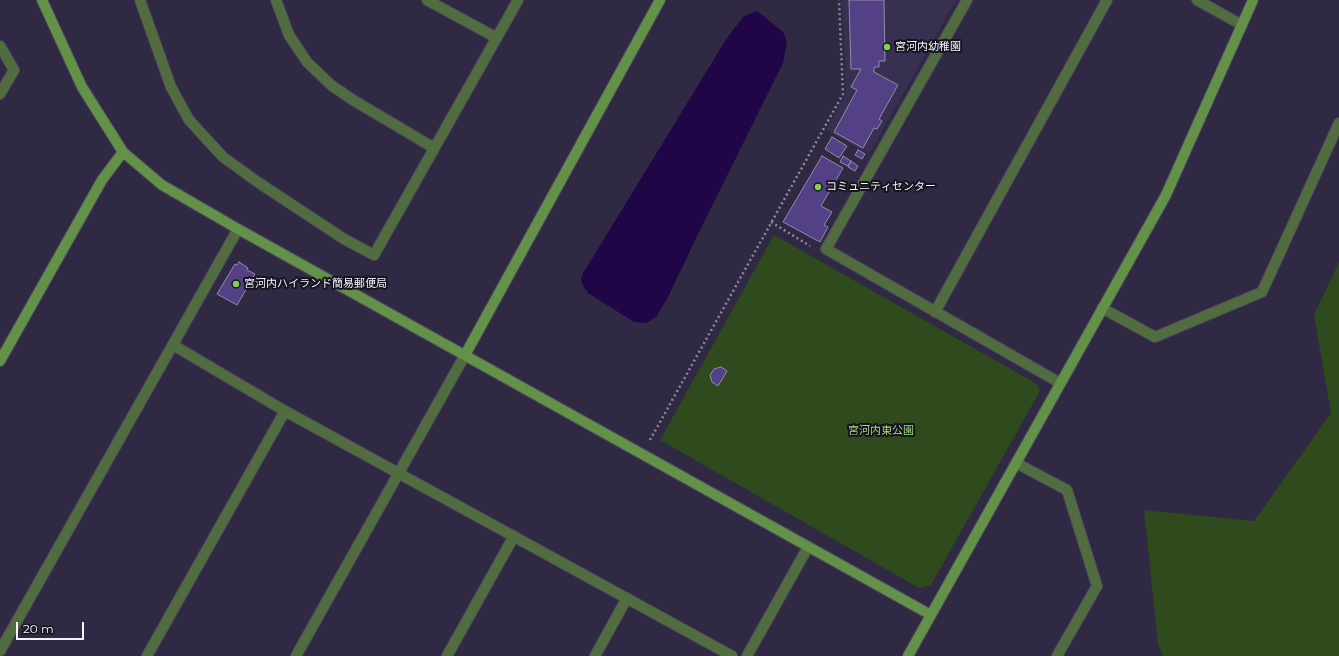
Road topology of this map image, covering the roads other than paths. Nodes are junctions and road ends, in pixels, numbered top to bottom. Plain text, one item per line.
1 (42, 0) edge
2 (140, 0) edge
3 (276, 0) edge
4 (427, 0) edge
5 (518, 0) edge
6 (660, 0) edge
7 (967, 0) edge
8 (1107, 0) edge
9 (1197, 0) edge
10 (1253, 0) edge
11 (1242, 25) junction
12 (497, 38) junction
13 (0, 46) edge
14 (0, 94) edge
15 (1339, 123) edge
16 (434, 148) junction
17 (123, 152) junction
18 (238, 229) junction
19 (1102, 308) junction
20 (935, 312) junction
21 (173, 345) junction
22 (3, 350) edge
23 (465, 355) junction
24 (0, 361) edge
25 (1060, 383) junction
26 (285, 410) junction
27 (1016, 463) junction
28 (399, 473) junction
29 (514, 536) junction
30 (808, 547) junction
31 (627, 598) junction
32 (931, 615) junction
33 (0, 651) edge
34 (147, 656) edge
35 (296, 656) edge
36 (447, 656) edge
37 (595, 656) edge
38 (732, 656) edge
39 (747, 656) edge
40 (908, 656) edge
41 (1057, 656) edge

1 - 17 street
2 - 16 street
3 - 16 street
4 - 12 street
5 - 12 street
6 - 23 street
7 - 20 street
8 - 20 street
9 - 11 street
10 - 11 street
11 - 19 street
12 - 16 street
13 - 14 street
15 - 19 street
17 - 18 street
17 - 22 street
18 - 21 street
18 - 23 street
19 - 25 street
20 - 25 street
21 - 26 street
21 - 33 street
22 - 24 street
23 - 28 street
23 - 30 street
25 - 27 street
26 - 28 street
26 - 34 street
27 - 32 street
27 - 41 street
28 - 29 street
28 - 35 street
29 - 31 street
29 - 36 street
30 - 32 street
30 - 39 street
31 - 37 street
31 - 38 street
32 - 40 street

